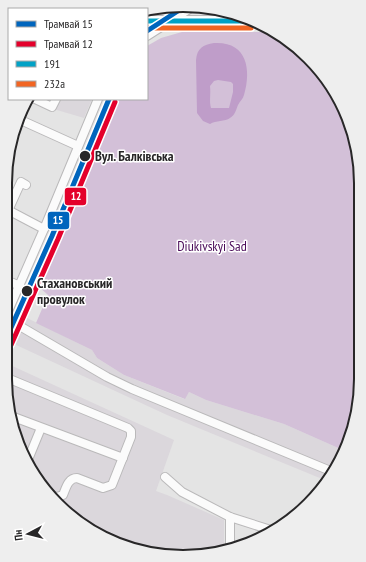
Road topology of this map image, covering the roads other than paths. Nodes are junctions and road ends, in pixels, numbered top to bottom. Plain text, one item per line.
1 (173, 12) edge
2 (185, 12) edge
3 (225, 17) edge
4 (148, 21) edge
5 (169, 22) junction
6 (148, 35) edge
7 (37, 100) edge
8 (56, 100) edge
9 (95, 101) edge
10 (25, 122) dead end
11 (78, 146) junction
12 (26, 186) dead end
13 (12, 201) edge
14 (12, 213) edge
15 (44, 229) junction
16 (12, 283) edge
17 (20, 286) junction
18 (12, 303) edge
19 (12, 322) edge
20 (12, 380) dead end
21 (17, 418) edge
22 (41, 428) junction
23 (30, 455) edge
24 (122, 458) junction
25 (328, 470) edge
26 (164, 477) dead end
27 (58, 496) edge
28 (230, 517) junction
29 (266, 528) edge
30 (230, 543) edge

1 - 5 street
2 - 5 street
3 - 5 main road
4 - 5 main road
5 - 6 street
7 - 8 street
9 - 11 street
10 - 11 street
11 - 15 street
12 - 13 street
14 - 15 street
15 - 17 street
16 - 17 street
17 - 18 street
19 - 25 street
20 - 24 street
21 - 22 street
22 - 23 street
22 - 24 street
24 - 27 street
26 - 28 street
28 - 29 street
28 - 30 street

